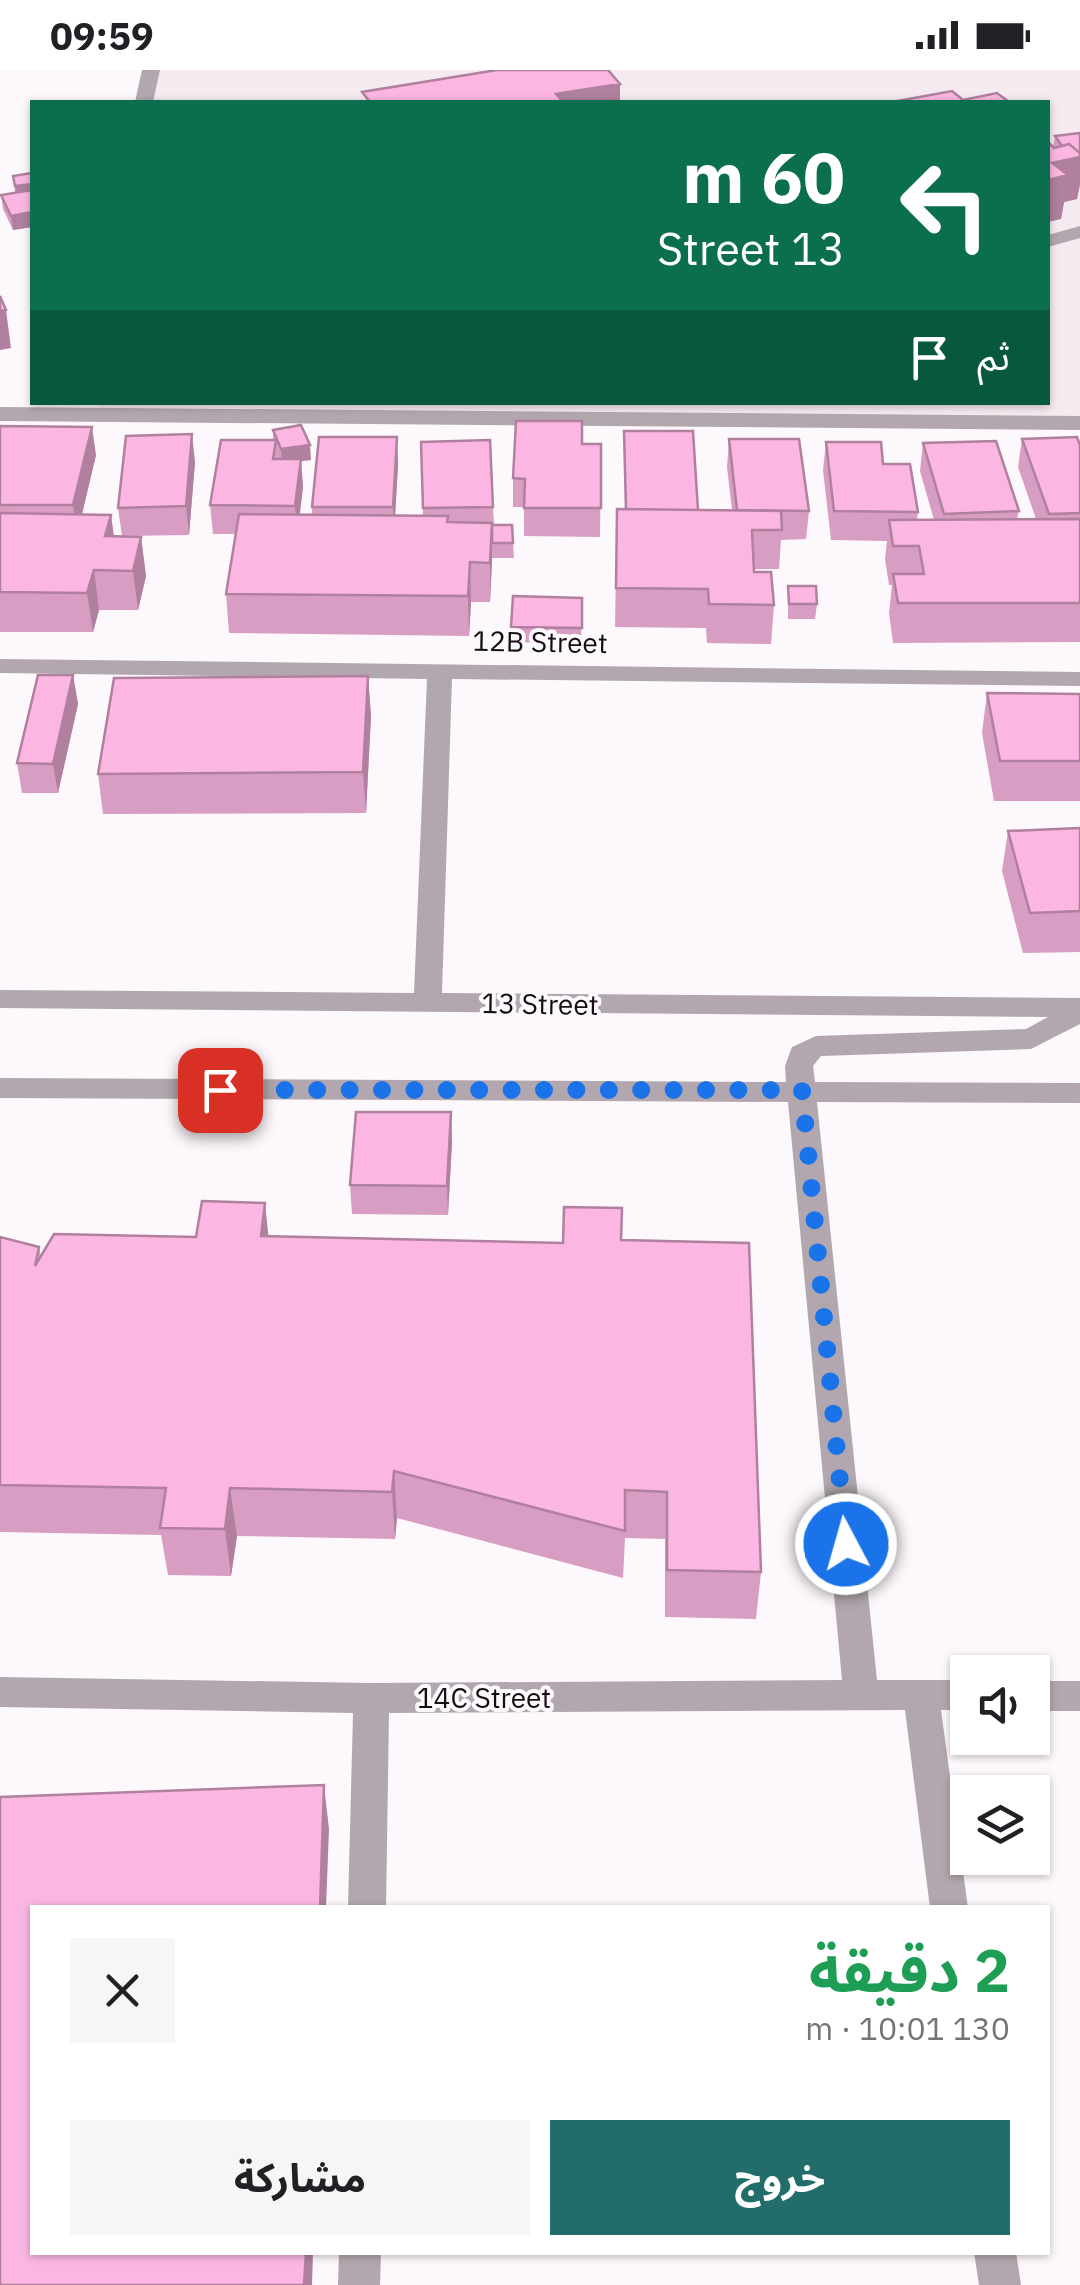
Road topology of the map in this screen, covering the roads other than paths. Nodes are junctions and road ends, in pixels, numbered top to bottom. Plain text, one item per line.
1 (151, 70) edge
2 (144, 100) edge
3 (1080, 232) edge
4 (1050, 240) edge
5 (98, 408) edge
6 (0, 414) edge
7 (1080, 423) edge
8 (0, 666) edge
9 (440, 671) junction
10 (1080, 679) edge
11 (0, 999) edge
12 (428, 1003) junction
13 (1080, 1010) edge
14 (0, 1088) edge
15 (802, 1090) junction
16 (1080, 1093) edge
17 (0, 1692) edge
18 (861, 1695) junction
19 (921, 1695) junction
20 (950, 1695) edge
21 (1050, 1696) edge
22 (1080, 1696) edge
23 (371, 1698) junction
24 (366, 1905) edge
25 (950, 1905) edge
26 (360, 2255) edge
27 (995, 2255) edge
28 (359, 2285) edge
29 (1000, 2285) edge

1 - 2 street
3 - 4 street
5 - 6 street
5 - 7 street
8 - 9 street, 12B Street
9 - 10 street, 12B Street
9 - 12 street
11 - 12 street, 13 Street
12 - 13 street, 13 Street
13 - 15 street
14 - 15 street
15 - 16 street
15 - 18 street
17 - 23 street, 14C Street
18 - 19 street, 14C Street
18 - 23 street, 14C Street
19 - 20 street, 14C Street
19 - 25 street
21 - 22 street
23 - 24 street
26 - 28 street
27 - 29 street

